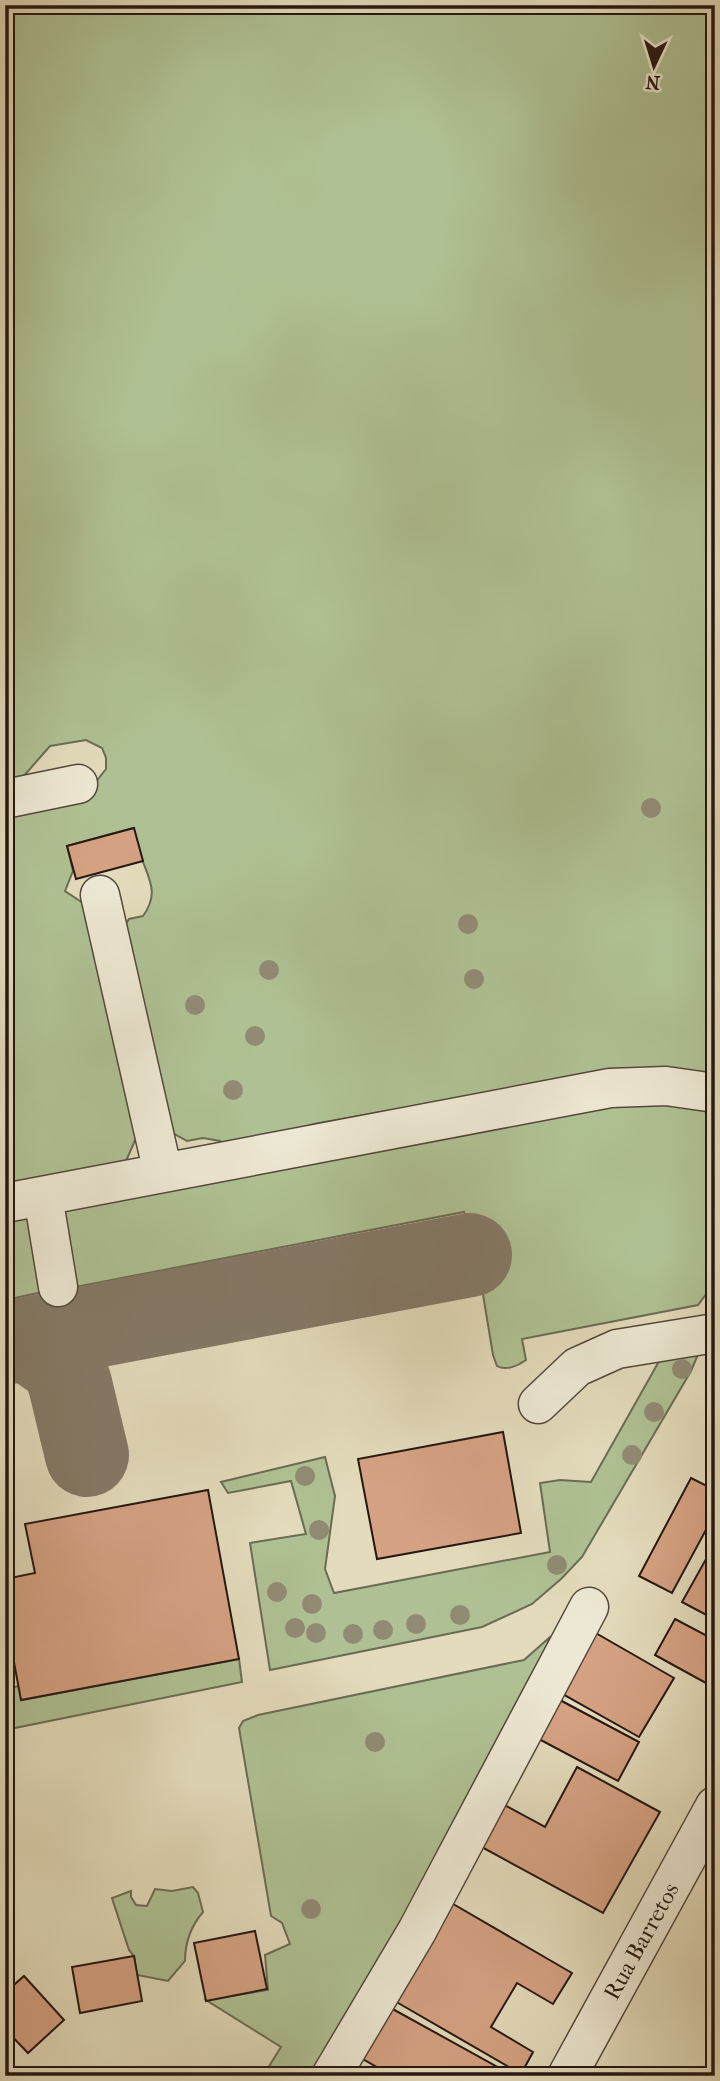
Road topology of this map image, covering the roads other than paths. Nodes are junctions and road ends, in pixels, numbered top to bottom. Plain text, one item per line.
1 (78, 785) dead end
2 (5, 799) edge
3 (100, 895) dead end
4 (715, 1093) edge
5 (163, 1173) junction
6 (43, 1196) junction
7 (5, 1203) edge
8 (58, 1287) dead end
9 (715, 1333) edge
10 (538, 1404) dead end
11 (589, 1607) dead end
12 (715, 1806) edge
13 (331, 2076) edge
14 (567, 2076) edge

1 - 2 street
3 - 5 street
4 - 5 street
5 - 6 street
6 - 7 street
6 - 8 street
9 - 10 street
11 - 13 street
12 - 14 street, Rua Barretos

